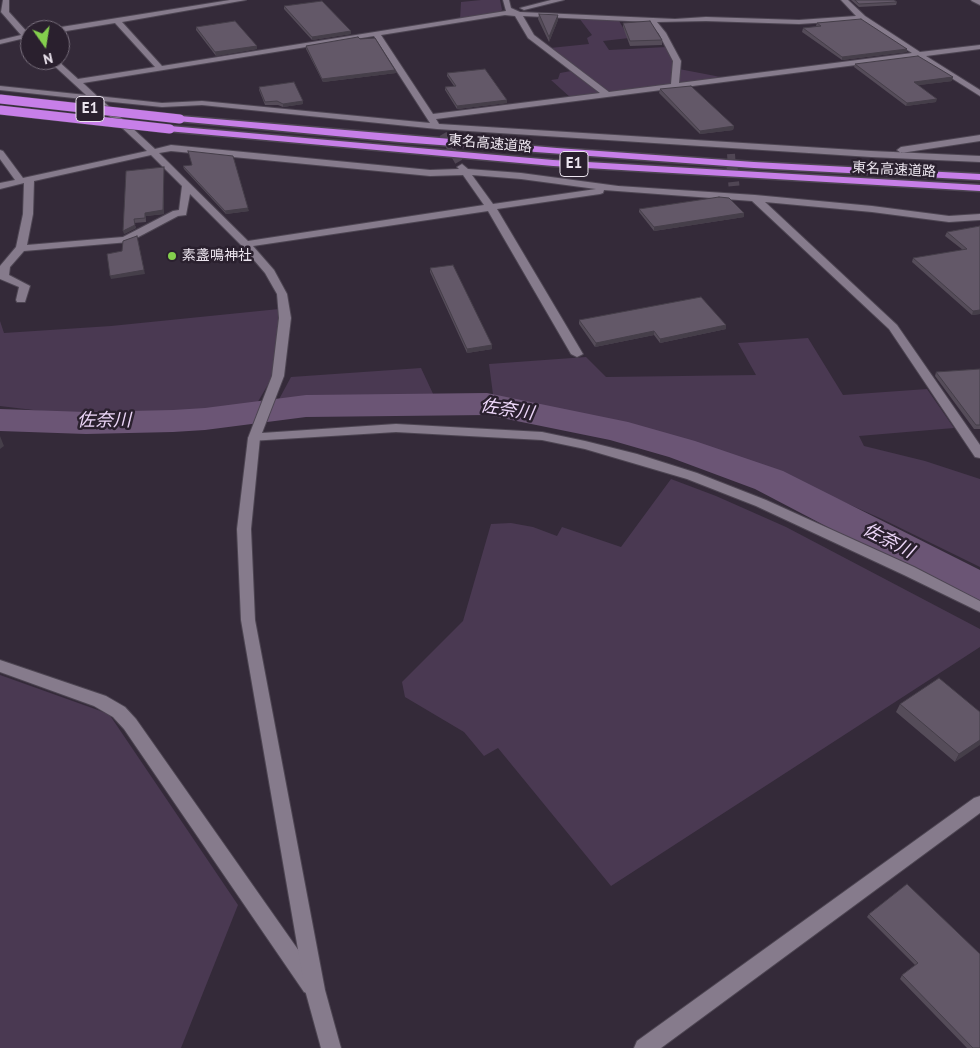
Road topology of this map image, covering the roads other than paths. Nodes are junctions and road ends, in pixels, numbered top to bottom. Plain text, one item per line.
1 (6, 0) edge
2 (243, 0) edge
3 (506, 0) edge
4 (561, 0) edge
5 (844, 0) edge
6 (974, 0) edge
7 (980, 3) edge
8 (517, 13) junction
9 (862, 18) junction
10 (116, 20) junction
11 (651, 20) junction
12 (20, 28) edge
13 (70, 28) edge
14 (377, 35) junction
15 (20, 38) edge
16 (0, 42) edge
17 (980, 47) edge
18 (921, 54) junction
19 (161, 69) junction
20 (63, 70) edge
21 (77, 82) junction
22 (675, 86) junction
23 (0, 88) edge
24 (608, 94) junction
25 (980, 94) edge
26 (0, 99) edge
27 (97, 99) junction
28 (0, 110) edge
29 (430, 117) junction
30 (437, 126) junction
31 (443, 134) tunnel mouth
32 (980, 138) edge
33 (955, 141) junction
34 (153, 152) junction
35 (0, 153) edge
36 (871, 154) junction
37 (980, 159) edge
38 (463, 168) junction
39 (980, 177) edge
40 (24, 180) junction
41 (187, 185) junction
42 (0, 186) edge
43 (734, 186) tunnel mouth
44 (980, 188) edge
45 (618, 189) junction
46 (734, 196) junction
47 (755, 198) junction
48 (491, 208) junction
49 (980, 217) edge
50 (246, 244) junction
51 (21, 248) junction
52 (21, 300) dead end
53 (577, 354) dead end
54 (254, 438) junction
55 (980, 454) edge
56 (980, 607) edge
57 (0, 666) edge
58 (980, 803) edge
59 (315, 990) junction
60 (330, 1048) edge
61 (644, 1048) edge

1 - 12 street
2 - 10 street
3 - 8 street
4 - 8 street
5 - 9 street
6 - 7 street
8 - 11 street
8 - 14 street
8 - 24 street
9 - 11 street
9 - 18 street
10 - 13 street
10 - 19 street
11 - 22 street
14 - 19 street
14 - 29 street
15 - 16 street
17 - 18 street
18 - 22 street
18 - 25 street
19 - 21 street
20 - 21 street
21 - 27 street
22 - 24 street
23 - 27 street
24 - 29 street
26 - 39 highway, 東名高速道路 / E1, bridge
27 - 30 street
27 - 34 street
28 - 44 highway, 東名高速道路 / E1, bridge
29 - 30 street
30 - 31 street
30 - 36 street
32 - 33 street
33 - 36 street
33 - 37 street
34 - 38 street
34 - 40 street
34 - 41 street
35 - 40 street
36 - 37 street
38 - 45 street
38 - 48 street
40 - 42 street
40 - 51 street
41 - 50 street
41 - 51 street
43 - 46 street
45 - 46 street
45 - 48 street
46 - 47 street
47 - 49 street
47 - 55 street
48 - 50 street
48 - 53 street
50 - 54 street
51 - 52 street
54 - 56 street
54 - 59 street
57 - 59 street
58 - 61 street
59 - 60 street

